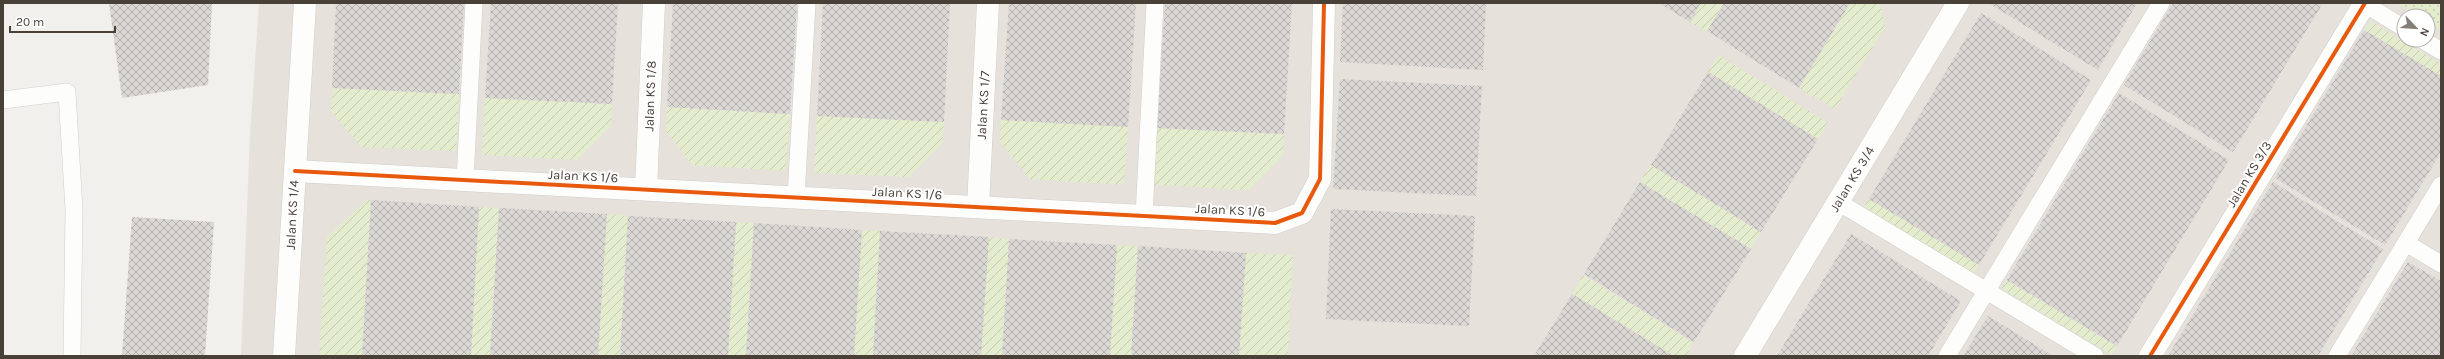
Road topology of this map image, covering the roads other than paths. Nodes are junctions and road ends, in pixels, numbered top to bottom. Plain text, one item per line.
1 (304, 3) edge
2 (474, 3) edge
3 (654, 3) edge
4 (807, 3) edge
5 (988, 3) edge
6 (1155, 3) edge
7 (1324, 3) edge
8 (1958, 3) edge
9 (2161, 3) edge
10 (2364, 3) edge
11 (2396, 23) edge
12 (3, 100) edge
13 (295, 170) junction
14 (465, 180) junction
15 (2441, 185) edge
16 (646, 189) junction
17 (796, 197) junction
18 (1838, 202) junction
19 (978, 207) junction
20 (1144, 216) junction
21 (2406, 243) junction
22 (2441, 264) edge
23 (1987, 290) junction
24 (72, 356) edge
25 (284, 356) edge
26 (1745, 356) edge
27 (1947, 356) edge
28 (2096, 356) edge
29 (2150, 356) edge
30 (2338, 356) edge

1 - 13 street, Jalan KS 1/4
2 - 14 lane
3 - 16 street, Jalan KS 1/8
4 - 17 lane
5 - 19 street, Jalan KS 1/7
6 - 20 lane
7 - 20 street, Jalan KS 1/6
8 - 18 street, Jalan KS 3/4
9 - 23 lane
10 - 11 lane
10 - 29 street, Jalan KS 3/3
12 - 24 lane
13 - 14 street, Jalan KS 1/6
13 - 25 street, Jalan KS 1/4
14 - 16 street, Jalan KS 1/6
15 - 21 lane
16 - 17 street, Jalan KS 1/6
17 - 19 street, Jalan KS 1/6
18 - 23 lane
18 - 26 street, Jalan KS 3/4
19 - 20 street, Jalan KS 1/6
21 - 22 lane
21 - 30 lane
23 - 27 lane
23 - 28 lane

